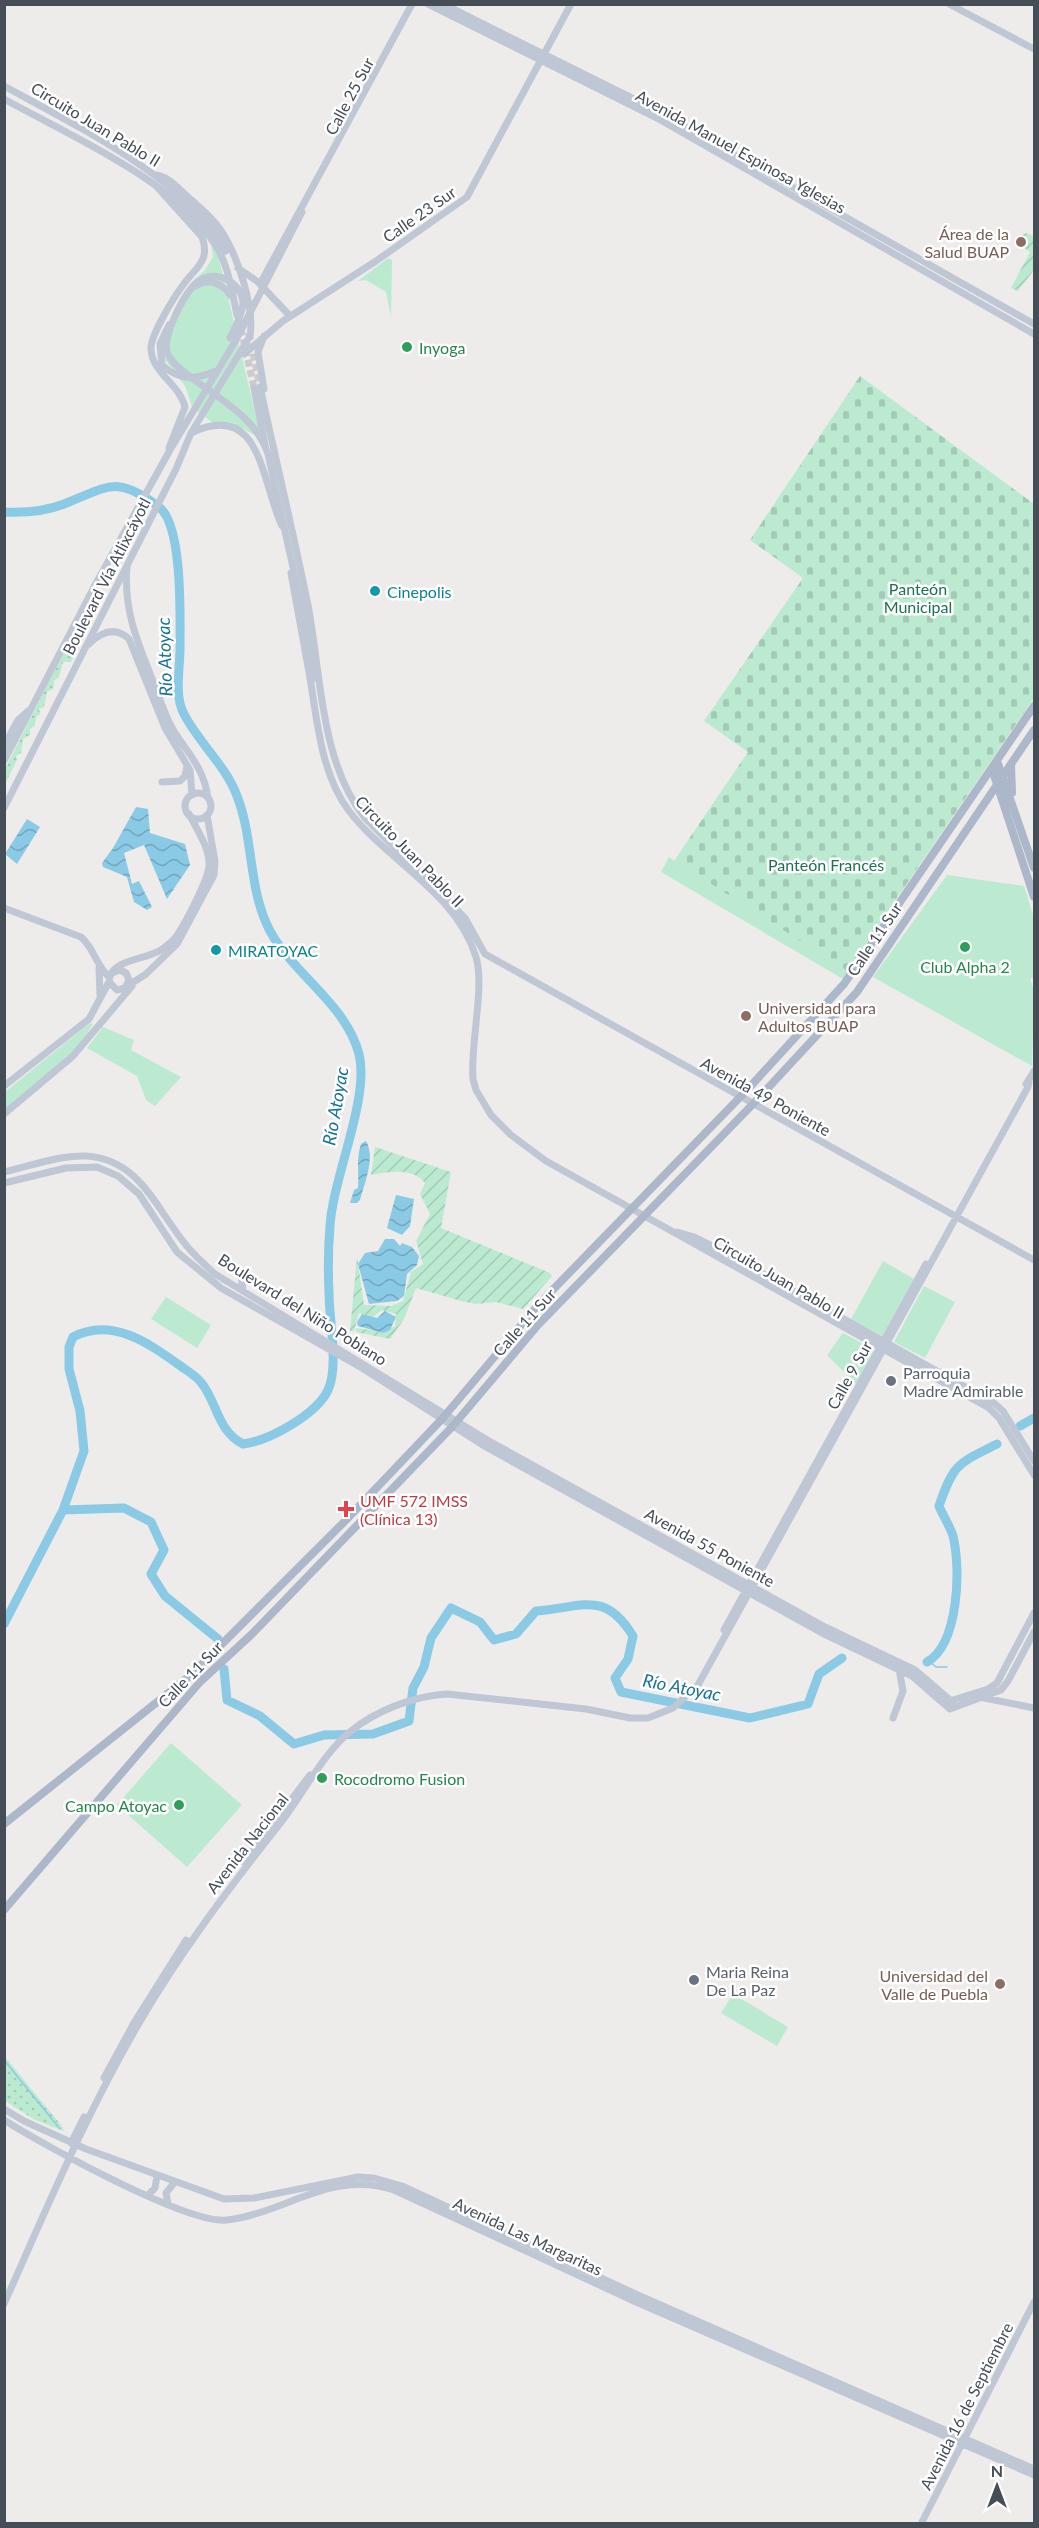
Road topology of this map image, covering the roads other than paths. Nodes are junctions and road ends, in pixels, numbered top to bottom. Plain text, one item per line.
1 (412, 4) edge
2 (428, 4) edge
3 (443, 4) edge
4 (571, 4) edge
5 (949, 4) edge
6 (1035, 49) edge
7 (543, 56) junction
8 (4, 86) edge
9 (4, 99) edge
10 (155, 179) junction
11 (309, 199) junction
12 (237, 268) junction
13 (262, 286) junction
14 (234, 302) junction
15 (244, 308) dead end
16 (237, 315) dead end
17 (290, 316) junction
18 (1035, 324) edge
19 (1035, 334) edge
20 (264, 336) junction
21 (233, 339) junction
22 (238, 360) junction
23 (216, 371) junction
24 (191, 433) junction
25 (170, 450) junction
26 (291, 524) junction
27 (283, 528) junction
28 (127, 562) junction
29 (300, 564) junction
30 (290, 566) junction
31 (85, 648) junction
32 (321, 691) junction
33 (1035, 706) edge
34 (32, 708) junction
35 (324, 708) junction
36 (315, 710) junction
37 (18, 720) junction
38 (1035, 730) edge
39 (4, 731) edge
40 (4, 746) edge
41 (4, 760) edge
42 (997, 761) junction
43 (187, 763) junction
44 (1011, 764) junction
45 (992, 769) junction
46 (1003, 777) junction
47 (162, 782) dead end
48 (997, 785) junction
49 (192, 795) junction
50 (208, 798) junction
51 (1012, 803) junction
52 (4, 808) edge
53 (189, 814) junction
54 (207, 815) junction
55 (1025, 840) junction
56 (1035, 845) edge
57 (1035, 868) edge
58 (1035, 897) edge
59 (4, 908) edge
60 (485, 954) joint
61 (99, 965) junction
62 (110, 977) junction
63 (127, 988) junction
64 (100, 997) junction
65 (1035, 1071) edge
66 (4, 1086) edge
67 (740, 1097) junction
68 (753, 1104) junction
69 (4, 1114) edge
70 (4, 1172) edge
71 (4, 1183) edge
72 (629, 1209) junction
73 (642, 1216) junction
74 (955, 1216) junction
75 (1035, 1260) edge
76 (242, 1274) dead end
77 (243, 1291) junction
78 (302, 1330) junction
79 (883, 1346) junction
80 (444, 1416) junction
81 (454, 1424) junction
82 (1035, 1461) edge
83 (1035, 1475) edge
84 (750, 1588) junction
85 (1035, 1614) edge
86 (1035, 1632) edge
87 (1017, 1647) junction
88 (1025, 1650) junction
89 (899, 1669) junction
90 (696, 1684) joint
91 (994, 1690) junction
92 (968, 1696) junction
93 (983, 1698) junction
94 (1005, 1701) junction
95 (951, 1705) junction
96 (1035, 1708) edge
97 (893, 1718) dead end
98 (4, 1824) edge
99 (4, 1910) edge
100 (4, 2109) edge
101 (4, 2120) edge
102 (74, 2144) junction
103 (69, 2158) junction
104 (157, 2176) junction
105 (174, 2183) junction
106 (148, 2195) junction
107 (168, 2204) junction
108 (1035, 2302) edge
109 (4, 2304) edge
110 (963, 2440) junction
111 (1035, 2469) edge
112 (1035, 2475) edge
113 (921, 2523) edge

1 - 11 main road, Calle 25 Sur
2 - 7 main road, Avenida Manuel Espinosa Yglesias
3 - 7 main road, Avenida Manuel Espinosa Yglesias
4 - 7 main road, Calle 23 Sur
5 - 6 main road
7 - 17 main road, Calle 23 Sur
7 - 18 main road, Avenida Manuel Espinosa Yglesias
7 - 19 main road, Avenida Manuel Espinosa Yglesias
8 - 10 main road, Circuito Juan Pablo II
9 - 10 main road, Circuito Juan Pablo II
10 - 12 main road
10 - 14 main road, Circuito Juan Pablo II
10 - 15 main road, Circuito Juan Pablo II
10 - 25 main road
11 - 13 main road, Calle 25 Sur
11 - 21 main road, bridge
12 - 13 main road
12 - 22 main road
13 - 17 main road
14 - 16 main road, Circuito Juan Pablo II
14 - 23 main road
17 - 20 main road, Calle 23 Sur
20 - 22 main road, Calle 23 Sur
20 - 26 main road
21 - 23 main road, Boulevard Vía Atlixcáyotl
21 - 32 main road, bridge
22 - 24 main road, Boulevard Vía Atlixcáyotl
23 - 25 main road, Boulevard Vía Atlixcáyotl
24 - 27 main road
24 - 28 main road, Boulevard Vía Atlixcáyotl
25 - 34 main road, Boulevard Vía Atlixcáyotl
26 - 27 main road, Circuito Juan Pablo II
26 - 29 main road, Circuito Juan Pablo II
27 - 30 main road, Circuito Juan Pablo II
28 - 31 main road, Boulevard Vía Atlixcáyotl
28 - 50 main road
29 - 30 main road
29 - 32 main road, Circuito Juan Pablo II
30 - 36 main road, Circuito Juan Pablo II
31 - 43 main road
31 - 52 main road, Boulevard Vía Atlixcáyotl
32 - 35 main road, Circuito Juan Pablo II
33 - 42 main road, Calle 11 Sur
34 - 37 main road
34 - 41 main road, Boulevard Vía Atlixcáyotl
35 - 36 main road
35 - 60 main road, Circuito Juan Pablo II
36 - 72 main road, Circuito Juan Pablo II
37 - 39 main road
37 - 40 main road
38 - 44 main road, Calle 11 Sur
42 - 45 main road, Calle 11 Sur
42 - 46 main road
43 - 47 main road
43 - 49 main road
44 - 46 main road, Calle 11 Sur
44 - 51 main road
45 - 48 main road
45 - 67 main road, Calle 11 Sur
46 - 48 main road, Calle 11 Sur
46 - 51 main road
48 - 58 main road
48 - 68 main road, Calle 11 Sur
49 - 50 main road
49 - 53 main road
50 - 54 main road
51 - 55 main road
53 - 54 main road
53 - 62 main road
54 - 63 main road
55 - 56 main road
55 - 57 main road
59 - 61 main road
60 - 67 main road, Avenida 49 Poniente
61 - 62 main road
61 - 64 main road
62 - 63 main road
62 - 63 main road
62 - 64 main road
63 - 69 main road
64 - 66 main road
65 - 74 main road, Calle 9 Sur
67 - 68 main road, Avenida 49 Poniente
67 - 72 main road, Calle 11 Sur
68 - 73 main road, Calle 11 Sur
68 - 74 main road, Avenida 49 Poniente
70 - 77 main road, Boulevard del Niño Poblano
71 - 78 main road, Boulevard del Niño Poblano
72 - 73 main road, Circuito Juan Pablo II
72 - 80 main road, Calle 11 Sur
73 - 79 main road, Circuito Juan Pablo II
73 - 81 main road, Calle 11 Sur
74 - 75 main road, Avenida 49 Poniente
74 - 79 main road, Calle 9 Sur
76 - 77 main road
77 - 78 main road, Boulevard del Niño Poblano
78 - 80 main road, Boulevard del Niño Poblano
79 - 82 main road, Circuito Juan Pablo II
79 - 83 main road, Circuito Juan Pablo II
79 - 84 main road, Calle 9 Sur
80 - 81 main road, Avenida 55 Poniente
80 - 98 main road, Calle 11 Sur
81 - 84 main road, Avenida 55 Poniente
81 - 99 main road, Calle 11 Sur
84 - 89 main road, Avenida 55 Poniente
84 - 90 main road, Calle 9 Sur
84 - 95 main road, Avenida 55 Poniente
85 - 87 main road
86 - 88 main road
87 - 88 main road
87 - 91 main road
88 - 91 main road
89 - 95 main road, Avenida 55 Poniente
89 - 97 main road
90 - 102 main road, Avenida Nacional
91 - 92 main road
91 - 93 main road
91 - 94 main road
92 - 93 main road
92 - 95 main road
93 - 94 main road
93 - 95 main road
94 - 96 main road
100 - 102 main road, Avenida Las Margaritas
101 - 103 main road, Avenida Las Margaritas
102 - 103 main road, Avenida Nacional
102 - 104 main road, Avenida Las Margaritas
103 - 106 main road, Avenida Las Margaritas
103 - 109 main road, Avenida Nacional
104 - 105 main road, Avenida Las Margaritas
104 - 106 main road
105 - 107 main road
105 - 110 main road, Avenida Las Margaritas
106 - 107 main road, Avenida Las Margaritas
107 - 110 main road, Avenida Las Margaritas
108 - 110 main road, Avenida 16 de Septiembre
110 - 111 main road, Avenida Las Margaritas
110 - 112 main road, Avenida Las Margaritas
110 - 113 main road, Avenida 16 de Septiembre

